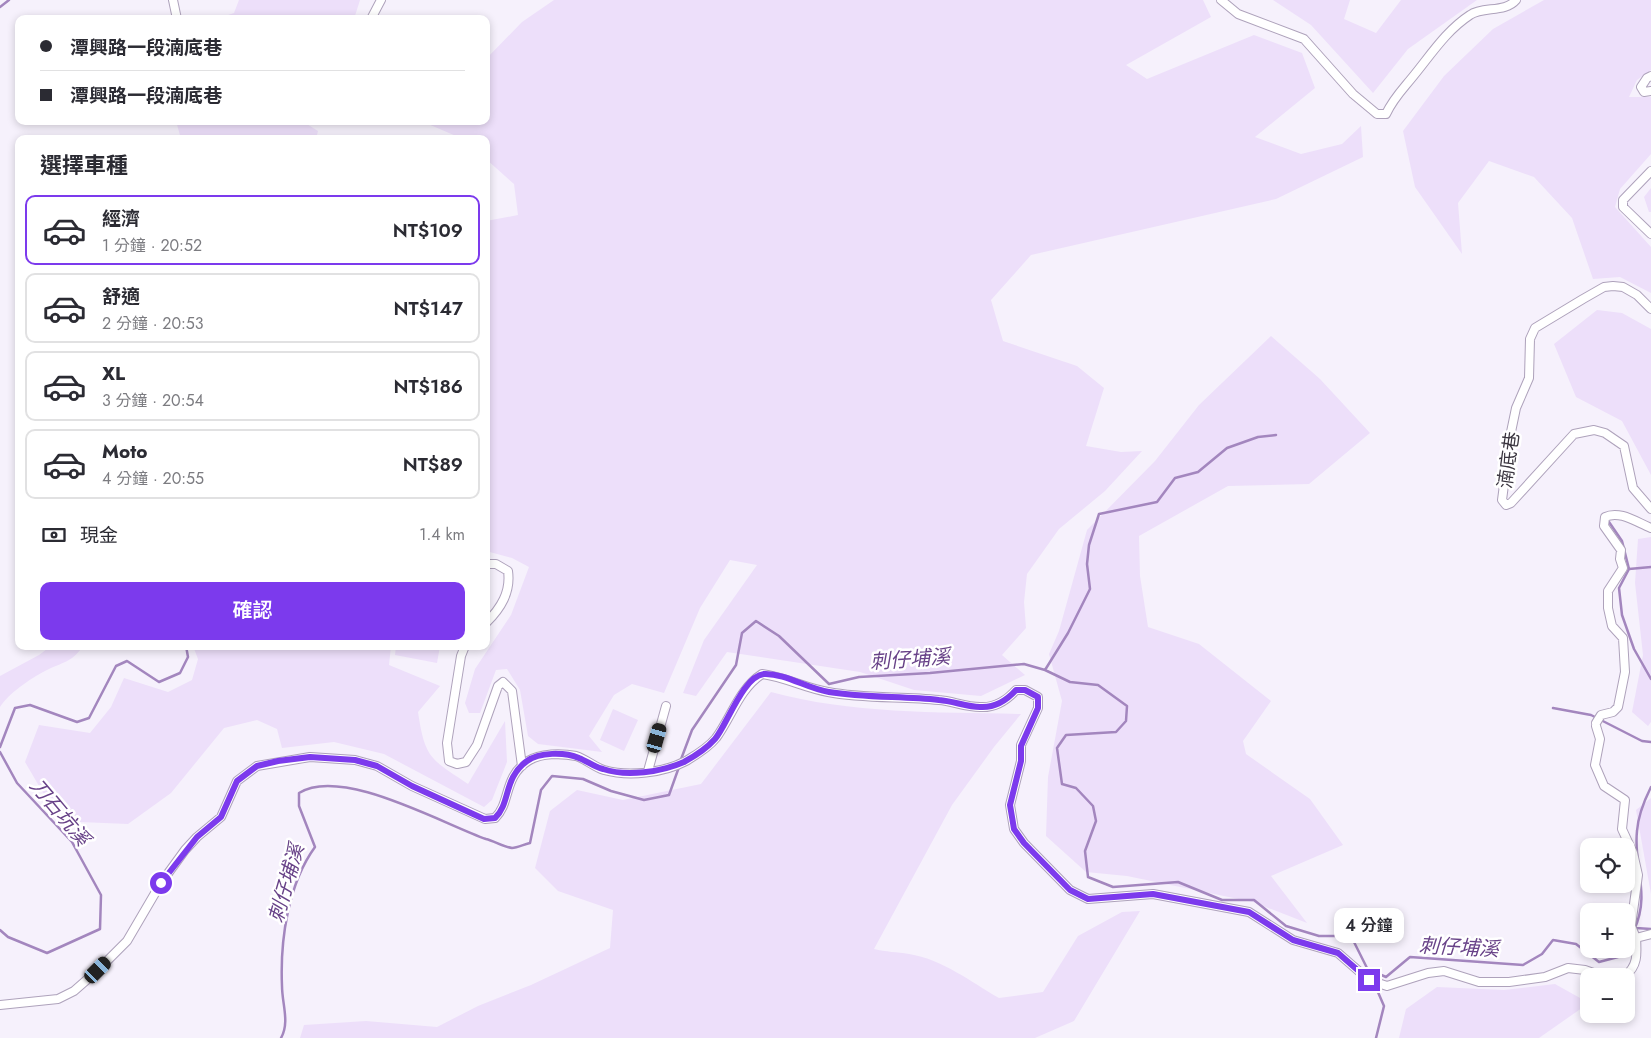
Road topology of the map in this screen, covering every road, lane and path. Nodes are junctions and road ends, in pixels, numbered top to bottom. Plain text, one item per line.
1 (173, 0) edge
2 (381, 0) edge
3 (1221, 0) edge
4 (1516, 0) edge
5 (176, 15) edge
6 (373, 15) edge
7 (1651, 76) edge
8 (1651, 91) edge
9 (1651, 170) edge
10 (1651, 234) edge
11 (1651, 309) edge
12 (1651, 509) edge
13 (1651, 528) edge
14 (490, 564) edge
15 (490, 617) edge
16 (463, 650) edge
17 (666, 706) dead end
18 (522, 766) junction
19 (648, 771) junction
20 (1651, 934) edge
21 (1636, 938) junction
22 (1634, 968) edge
23 (1580, 969) edge
24 (0, 1005) edge

1 - 5 street
2 - 6 street
3 - 4 street
7 - 8 street
9 - 10 street
11 - 12 street, 湳底巷
13 - 21 street
14 - 15 street
16 - 18 street
17 - 19 street
18 - 19 street
18 - 24 street
19 - 23 street
20 - 21 street
21 - 22 street

